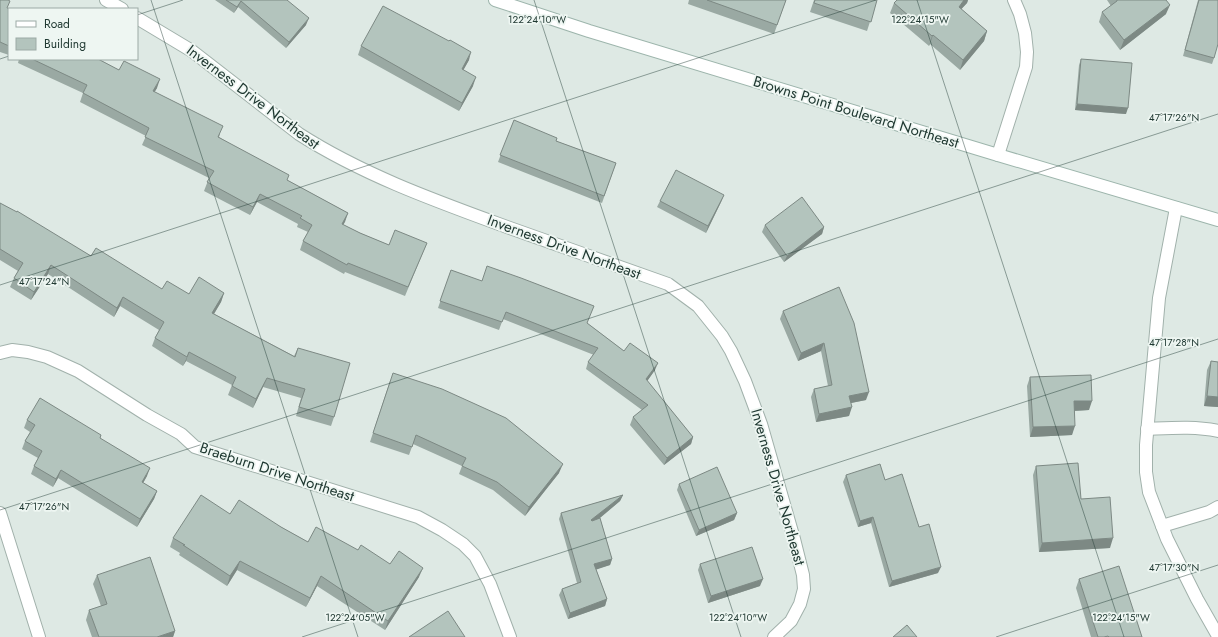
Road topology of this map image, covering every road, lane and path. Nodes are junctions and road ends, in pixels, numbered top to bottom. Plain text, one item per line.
1 (106, 0) edge
2 (495, 0) edge
3 (1014, 0) edge
4 (120, 8) edge
5 (138, 19) edge
6 (998, 155) junction
7 (1176, 208) junction
8 (1218, 220) edge
9 (0, 353) edge
10 (1147, 429) junction
11 (1218, 431) edge
12 (1218, 507) edge
13 (0, 513) edge
14 (1162, 526) junction
15 (1218, 636) edge
16 (39, 637) edge
17 (510, 637) edge
18 (774, 637) edge

1 - 4 street
2 - 6 street, Browns Point Boulevard Northeast
3 - 6 street
5 - 18 street, Inverness Drive Northeast
6 - 7 street, Browns Point Boulevard Northeast
7 - 8 street, Browns Point Boulevard Northeast
7 - 10 street
9 - 17 street, Braeburn Drive Northeast
10 - 11 street
10 - 14 street
12 - 14 street
13 - 16 street
14 - 15 street

